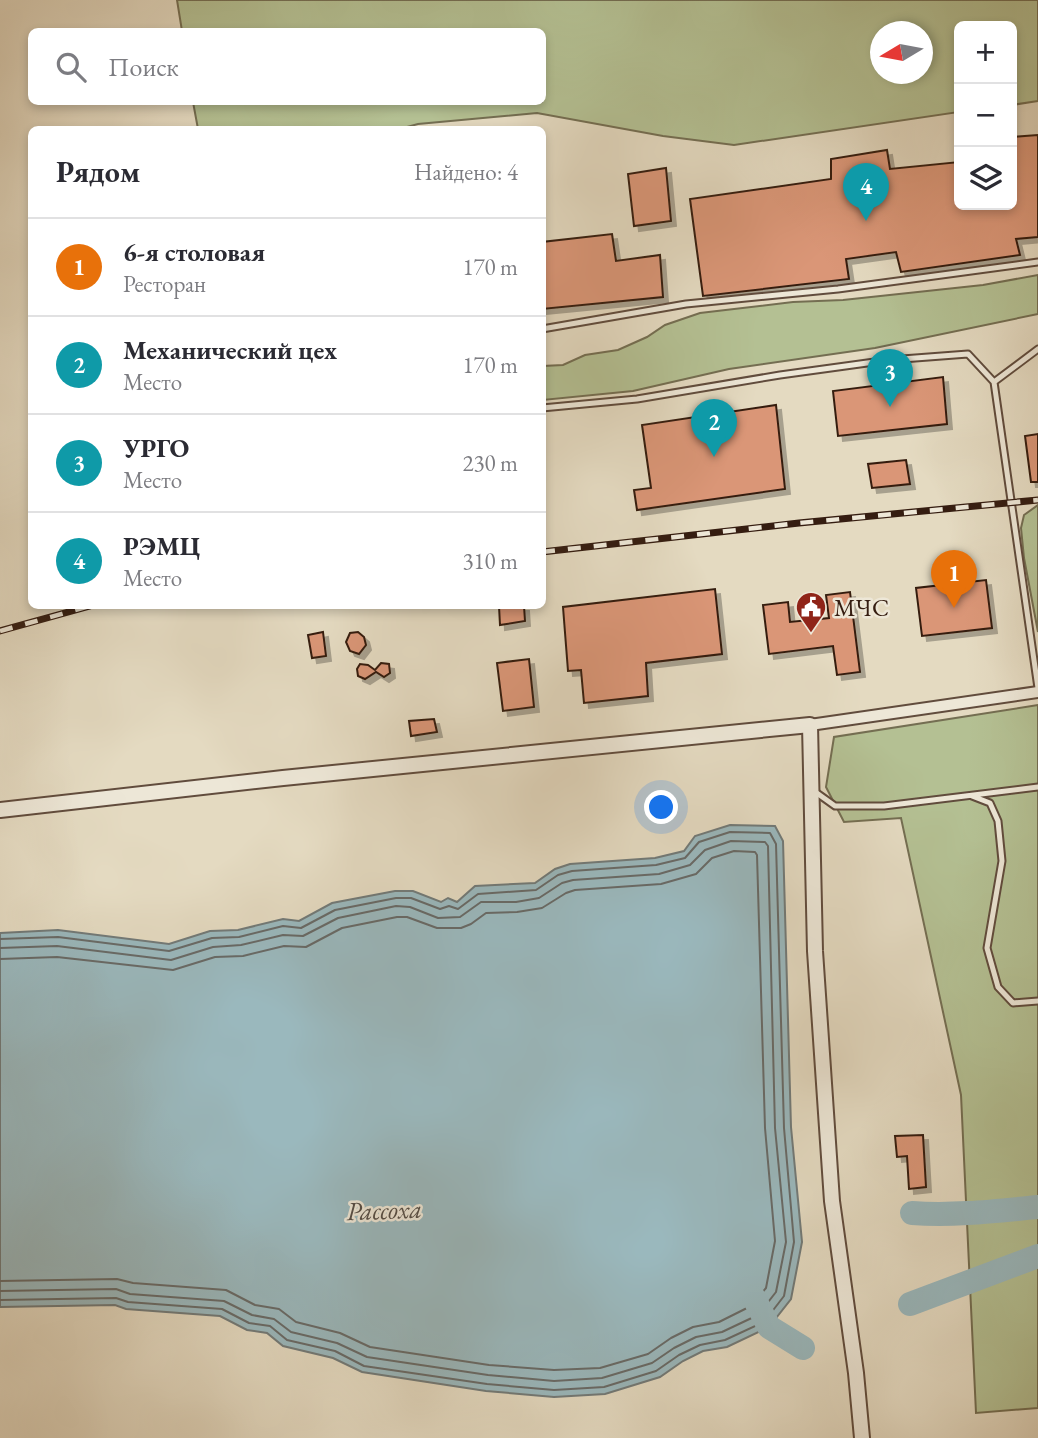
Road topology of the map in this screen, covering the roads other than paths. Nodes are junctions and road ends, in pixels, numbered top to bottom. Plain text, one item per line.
1 (1038, 262) edge
2 (546, 328) edge
3 (1038, 349) edge
4 (994, 382) junction
5 (546, 408) edge
6 (1038, 690) edge
7 (810, 725) junction
8 (1038, 787) edge
9 (811, 789) junction
10 (972, 796) junction
11 (0, 810) edge
12 (1038, 1001) edge
13 (862, 1438) edge

1 - 2 lane
3 - 4 lane
4 - 5 lane
4 - 6 lane
6 - 7 street
7 - 9 street
7 - 11 street
8 - 10 lane
9 - 10 lane
9 - 13 street
10 - 12 lane

